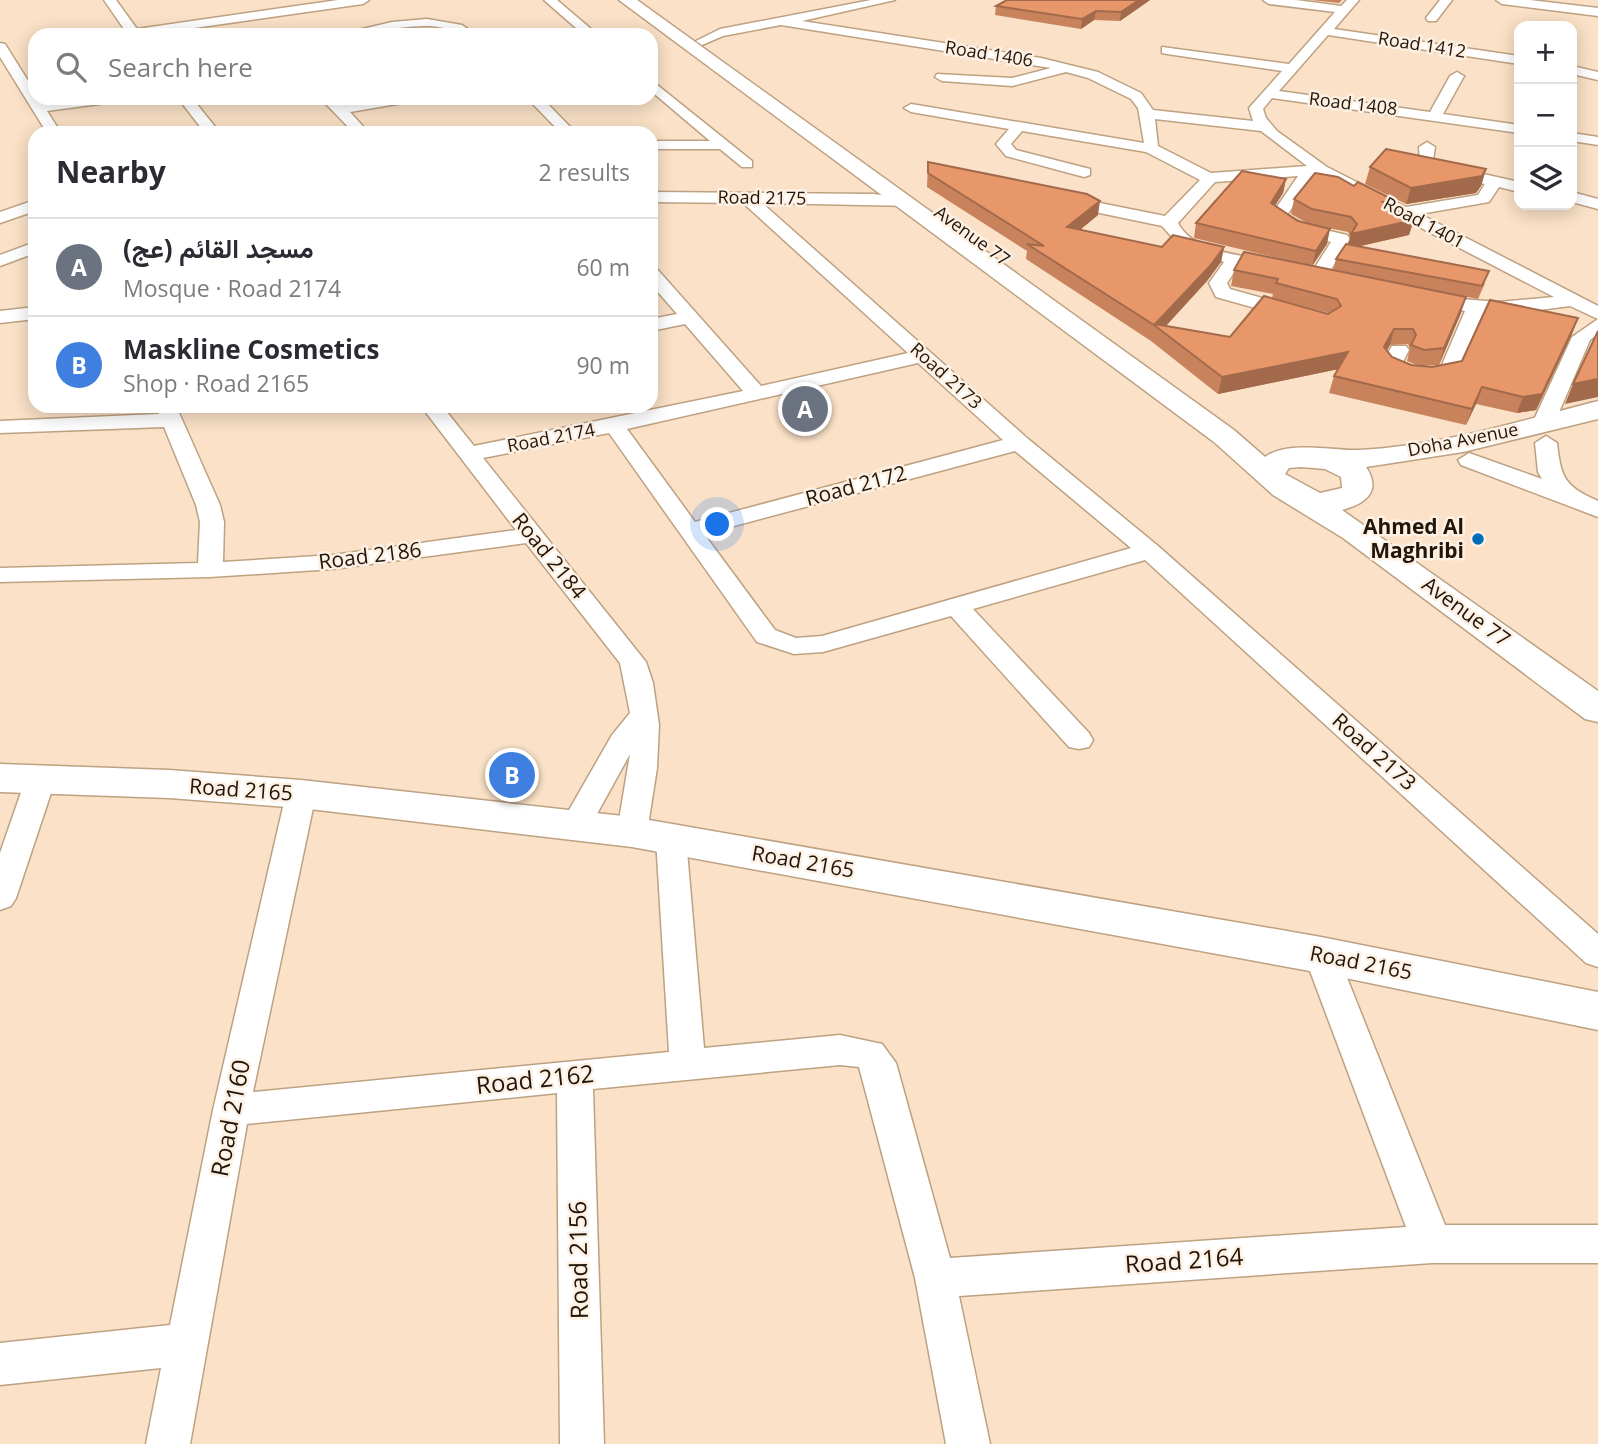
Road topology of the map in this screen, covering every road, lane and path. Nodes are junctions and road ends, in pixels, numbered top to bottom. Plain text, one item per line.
1 (110, 0) edge
2 (239, 0) edge
3 (363, 0) edge
4 (550, 0) edge
5 (626, 0) edge
6 (642, 0) edge
7 (835, 0) edge
8 (890, 0) edge
9 (1269, 0) edge
10 (1446, 0) edge
11 (1502, 0) edge
12 (1349, 5) edge
13 (853, 7) junction
14 (1598, 12) edge
15 (250, 15) junction
16 (590, 15) dead end
17 (570, 17) junction
18 (1432, 18) dead end
19 (781, 21) junction
20 (130, 28) edge
21 (171, 28) edge
22 (388, 28) edge
23 (463, 28) edge
24 (583, 28) edge
25 (1325, 31) junction
26 (704, 35) junction
27 (0, 47) edge
28 (1167, 50) dead end
29 (1514, 59) edge
30 (1067, 68) junction
31 (1291, 68) junction
32 (1577, 71) edge
33 (16, 73) junction
34 (0, 76) edge
35 (1457, 76) dead end
36 (1598, 76) edge
37 (942, 77) dead end
38 (28, 90) edge
39 (658, 90) edge
40 (1269, 94) junction
41 (38, 105) edge
42 (62, 105) edge
43 (191, 105) edge
44 (334, 105) edge
45 (368, 105) edge
46 (541, 105) edge
47 (40, 108) junction
48 (911, 108) dead end
49 (339, 110) junction
50 (1146, 114) junction
51 (1435, 115) junction
52 (50, 126) edge
53 (207, 126) edge
54 (355, 126) edge
55 (562, 126) edge
56 (1019, 126) junction
57 (1266, 127) junction
58 (1514, 128) edge
59 (1577, 138) edge
60 (1598, 141) edge
61 (658, 145) edge
62 (724, 145) junction
63 (1427, 147) dead end
64 (1150, 148) junction
65 (747, 164) dead end
66 (1316, 171) junction
67 (1084, 172) dead end
68 (1210, 178) junction
69 (1494, 183) junction
70 (1514, 186) edge
71 (658, 197) edge
72 (746, 197) junction
73 (890, 197) junction
74 (1577, 198) edge
75 (1598, 204) edge
76 (1094, 207) edge
77 (28, 208) edge
78 (1405, 212) junction
79 (0, 218) edge
80 (1168, 222) junction
81 (28, 250) edge
82 (1235, 258) junction
83 (0, 261) edge
84 (658, 282) edge
85 (1410, 296) edge
86 (1475, 309) junction
87 (1590, 313) edge
88 (28, 314) edge
89 (0, 317) edge
90 (1311, 317) edge
91 (688, 318) junction
92 (658, 324) edge
93 (1399, 350) edge
94 (923, 356) junction
95 (755, 392) junction
96 (1598, 411) edge
97 (169, 413) edge
98 (436, 413) edge
99 (614, 426) junction
100 (0, 427) edge
101 (1598, 431) edge
102 (1544, 433) junction
103 (1019, 443) junction
104 (469, 454) junction
105 (1318, 457) junction
106 (1469, 460) junction
107 (1283, 487) junction
108 (1358, 489) junction
109 (1564, 494) junction
110 (1598, 510) edge
111 (692, 530) junction
112 (530, 535) junction
113 (1149, 551) junction
114 (210, 570) junction
115 (0, 575) edge
116 (956, 606) junction
117 (1598, 690) edge
118 (1598, 710) edge
119 (643, 716) junction
120 (1079, 740) dead end
121 (20, 778) edge
122 (300, 794) junction
123 (576, 824) junction
124 (652, 836) junction
125 (0, 896) edge
126 (1598, 954) edge
127 (1321, 955) junction
128 (1598, 1011) edge
129 (688, 1066) junction
130 (575, 1076) junction
131 (231, 1110) junction
132 (1432, 1244) junction
133 (1598, 1244) edge
134 (935, 1278) junction
135 (188, 1344) junction
136 (0, 1364) edge
137 (168, 1444) edge
138 (582, 1444) edge
139 (968, 1444) edge

1 - 20 street
2 - 15 street
3 - 15 street
4 - 17 street
5 - 73 street, Avenue 77
6 - 26 street, Avenue 77
7 - 13 street
8 - 13 street
9 - 12 street
10 - 18 street
11 - 14 street
12 - 25 street
13 - 19 street
15 - 21 street
16 - 17 street
17 - 24 street
19 - 26 street
19 - 30 street, Road 1406
22 - 23 street
25 - 29 street, Road 1412
25 - 31 street
26 - 105 street, Avenue 77
27 - 33 street
28 - 31 street
30 - 37 street
30 - 50 street, Road 1406
31 - 40 street
32 - 36 street
33 - 34 street
33 - 38 street
35 - 51 street
39 - 62 street
40 - 51 street, Road 1408
40 - 57 street
41 - 47 street
42 - 47 street
43 - 53 street
44 - 49 street
45 - 49 street
46 - 55 street
47 - 52 street
48 - 56 street
49 - 54 street
50 - 57 street
50 - 64 street
51 - 58 street, Road 1408
56 - 64 street
56 - 67 street
57 - 66 street, Road 1401
59 - 60 street
61 - 62 street
62 - 65 street
63 - 69 street
64 - 68 street
66 - 68 street
66 - 78 street, Road 1401
66 - 82 street
68 - 80 street
69 - 70 street
69 - 78 street
71 - 72 street, Road 2175
72 - 73 street, Road 2175
72 - 94 street, Road 2173
73 - 107 street, Avenue 77
74 - 75 street
76 - 80 street
77 - 79 street
78 - 87 street, Road 1401
80 - 82 street
81 - 83 street
82 - 90 street
84 - 91 street
85 - 86 street
86 - 87 street
86 - 93 street
87 - 102 street
88 - 89 street
91 - 92 street
91 - 95 street
94 - 95 street, Road 2174
94 - 103 street, Road 2173
95 - 99 street, Road 2174
96 - 102 street, Doha Avenue
97 - 100 street
97 - 114 street
98 - 104 street, Road 2184
99 - 104 street, Road 2174
99 - 111 street
101 - 102 street, Doha Avenue
102 - 105 street, Doha Avenue
102 - 106 street, Doha Avenue
102 - 109 street
103 - 111 street, Road 2172
103 - 113 street, Road 2173
104 - 112 street, Road 2184
105 - 107 street
105 - 108 street, Avenue 77
106 - 108 street, Doha Avenue
106 - 109 street
107 - 108 street, Doha Avenue
107 - 118 street, Avenue 77
108 - 117 street, Avenue 77
109 - 110 street
111 - 116 street
112 - 114 street, Road 2186
112 - 119 street, Road 2184
113 - 116 street
113 - 126 street, Road 2173
114 - 115 street, Road 2186
116 - 120 street
119 - 123 street
119 - 124 street, Road 2184
121 - 122 street, Road 2165
121 - 125 street
122 - 123 street, Road 2165
122 - 131 street, Road 2160
123 - 124 street, Road 2165
124 - 127 street, Road 2165
124 - 129 street, Road 2184
127 - 128 street, Road 2165
127 - 132 street
129 - 130 street, Road 2162
129 - 134 street, Road 2162
130 - 131 street, Road 2162
130 - 138 street, Road 2156
131 - 135 street, Road 2160
132 - 133 street, Road 2164
132 - 134 street, Road 2164
134 - 139 street, Road 2162
135 - 136 street
135 - 137 street, Road 2160

